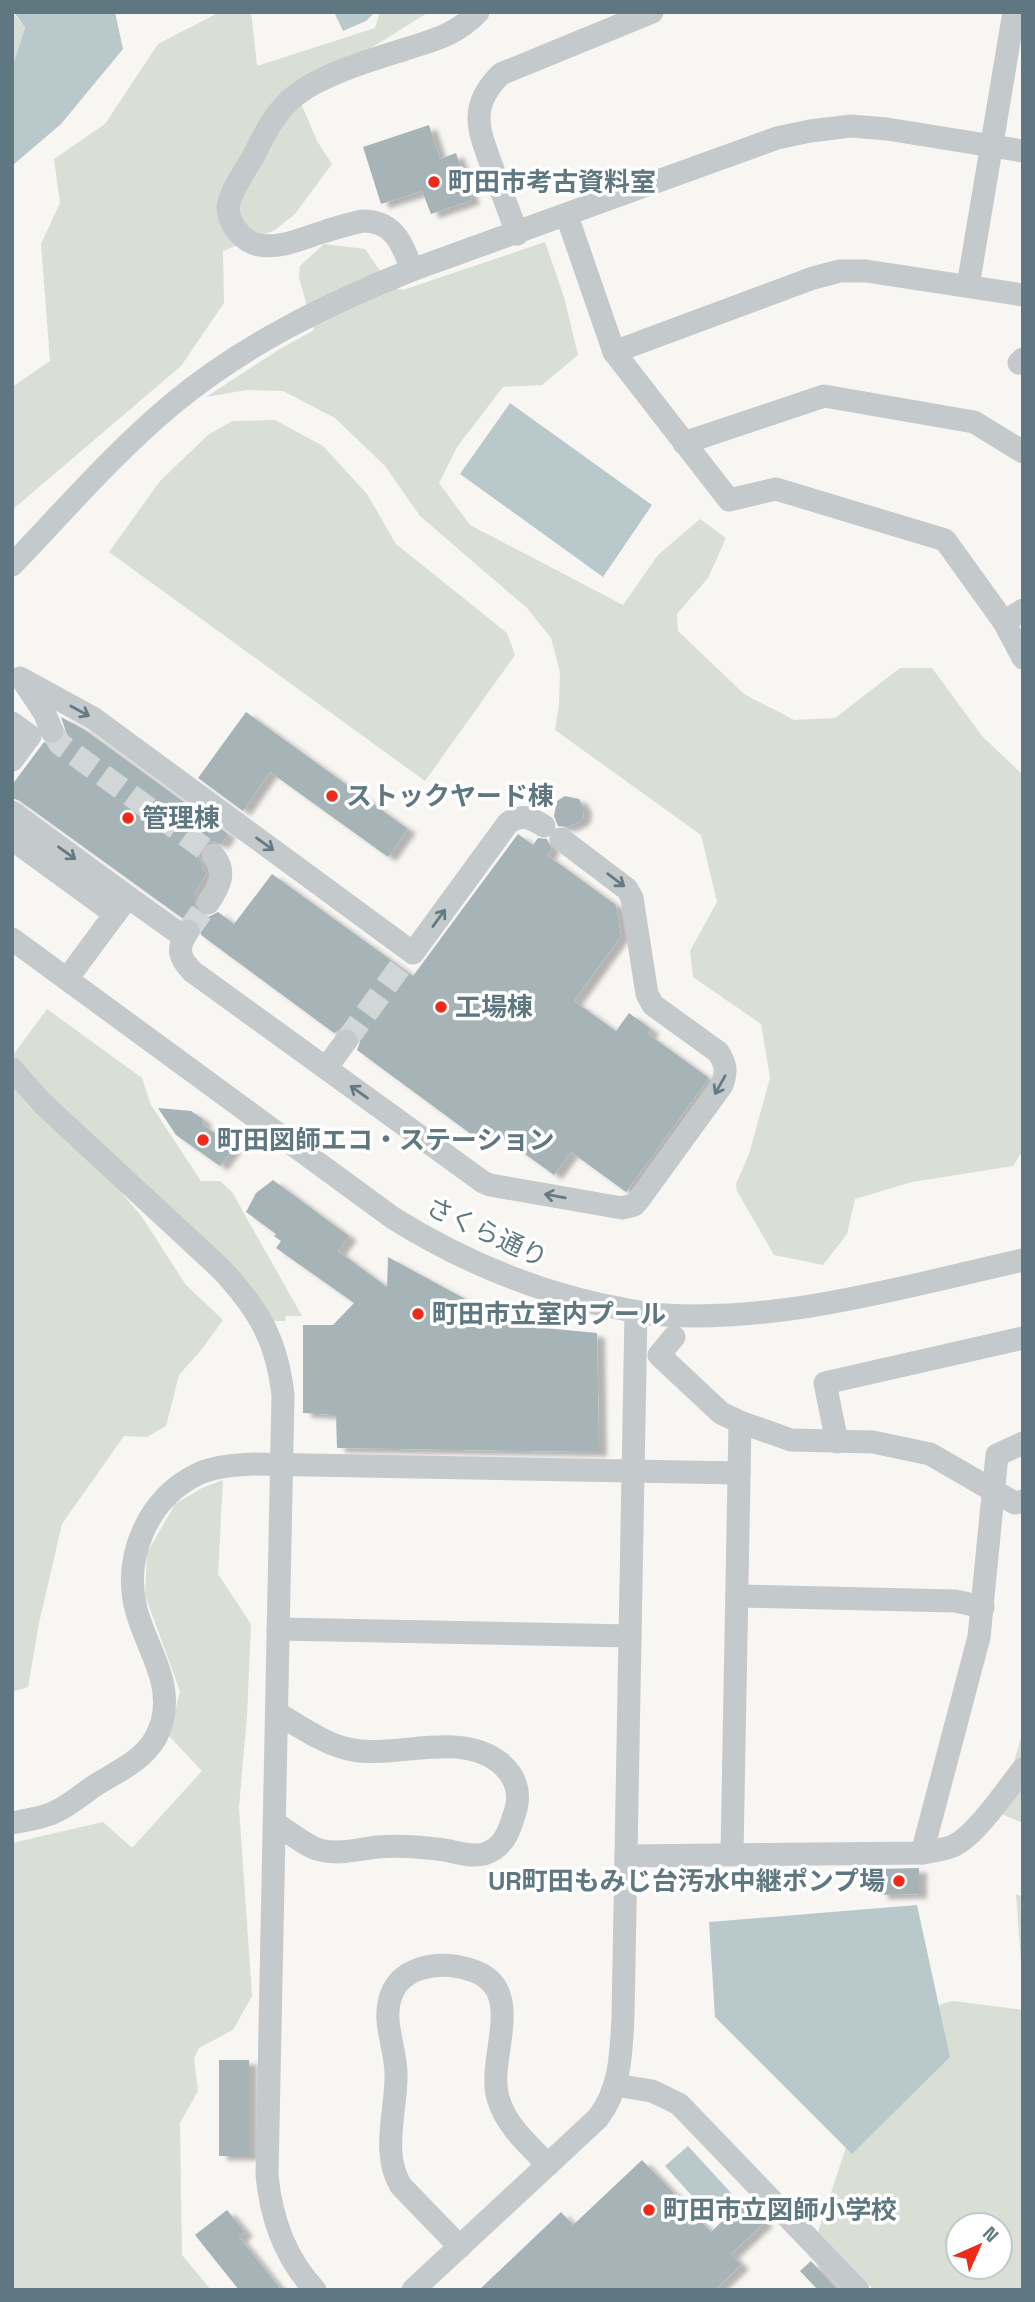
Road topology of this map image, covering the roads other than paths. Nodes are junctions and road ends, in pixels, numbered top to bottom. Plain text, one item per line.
1 (478, 12) edge
2 (652, 12) edge
3 (1014, 12) edge
4 (625, 17) edge
5 (990, 145) junction
6 (1023, 150) edge
7 (567, 216) junction
8 (517, 233) junction
9 (412, 270) junction
10 (968, 286) junction
11 (1023, 295) edge
12 (614, 352) junction
13 (684, 443) junction
14 (1023, 452) edge
15 (12, 565) edge
16 (1013, 616) edge
17 (1023, 658) edge
18 (16, 674) edge
19 (12, 723) edge
20 (52, 731) tunnel mouth
21 (12, 760) edge
22 (12, 812) edge
23 (12, 839) edge
24 (213, 855) dead end
25 (208, 902) tunnel mouth
26 (121, 905) junction
27 (12, 939) edge
28 (67, 979) junction
29 (346, 1041) tunnel mouth
30 (326, 1068) junction
31 (12, 1069) edge
32 (1023, 1260) edge
33 (636, 1312) junction
34 (674, 1337) dead end
35 (1023, 1338) edge
36 (740, 1422) junction
37 (837, 1442) junction
38 (1023, 1444) edge
39 (281, 1466) junction
40 (633, 1472) junction
41 (739, 1473) junction
42 (994, 1491) junction
43 (1023, 1502) edge
44 (737, 1596) junction
45 (983, 1607) junction
46 (278, 1629) junction
47 (630, 1636) junction
48 (277, 1713) junction
49 (1023, 1769) edge
50 (12, 1823) edge
51 (275, 1823) junction
52 (922, 1853) junction
53 (732, 1854) junction
54 (626, 1856) junction
55 (615, 2085) junction
56 (548, 2165) junction
57 (460, 2247) junction
58 (315, 2290) edge
59 (413, 2290) edge
60 (859, 2290) edge

1 - 9 street
2 - 4 street
3 - 5 street
4 - 8 street
5 - 6 street
5 - 7 street
5 - 10 street
7 - 8 street
7 - 12 street
8 - 9 street
9 - 15 street
10 - 11 street
10 - 12 street
12 - 13 street
13 - 14 street
13 - 16 street
16 - 17 street
18 - 20 street
18 -> 30 street
19 - 21 street
22 -> 26 street
23 - 26 street
24 - 25 street
26 - 28 street
26 - 30 street
27 - 28 street, さくら通り
28 - 33 street, さくら通り
29 - 30 street
31 - 39 street
32 - 33 street, さくら通り
33 - 40 street
34 - 36 street
35 - 37 street
36 - 37 street
36 - 41 street
37 - 42 street
38 - 42 street
39 - 40 street
39 - 46 street
39 - 50 street
40 - 41 street
40 - 47 street
41 - 44 street
42 - 43 street
42 - 45 street
44 - 45 street
44 - 53 street
45 - 52 street
46 - 47 street
46 - 48 street
47 - 54 street
48 - 51 street
48 - 51 street
49 - 52 street
51 - 58 street
52 - 53 street
53 - 54 street
54 - 55 street
55 - 56 street
55 - 60 street
56 - 57 street
56 - 57 street
57 - 59 street

